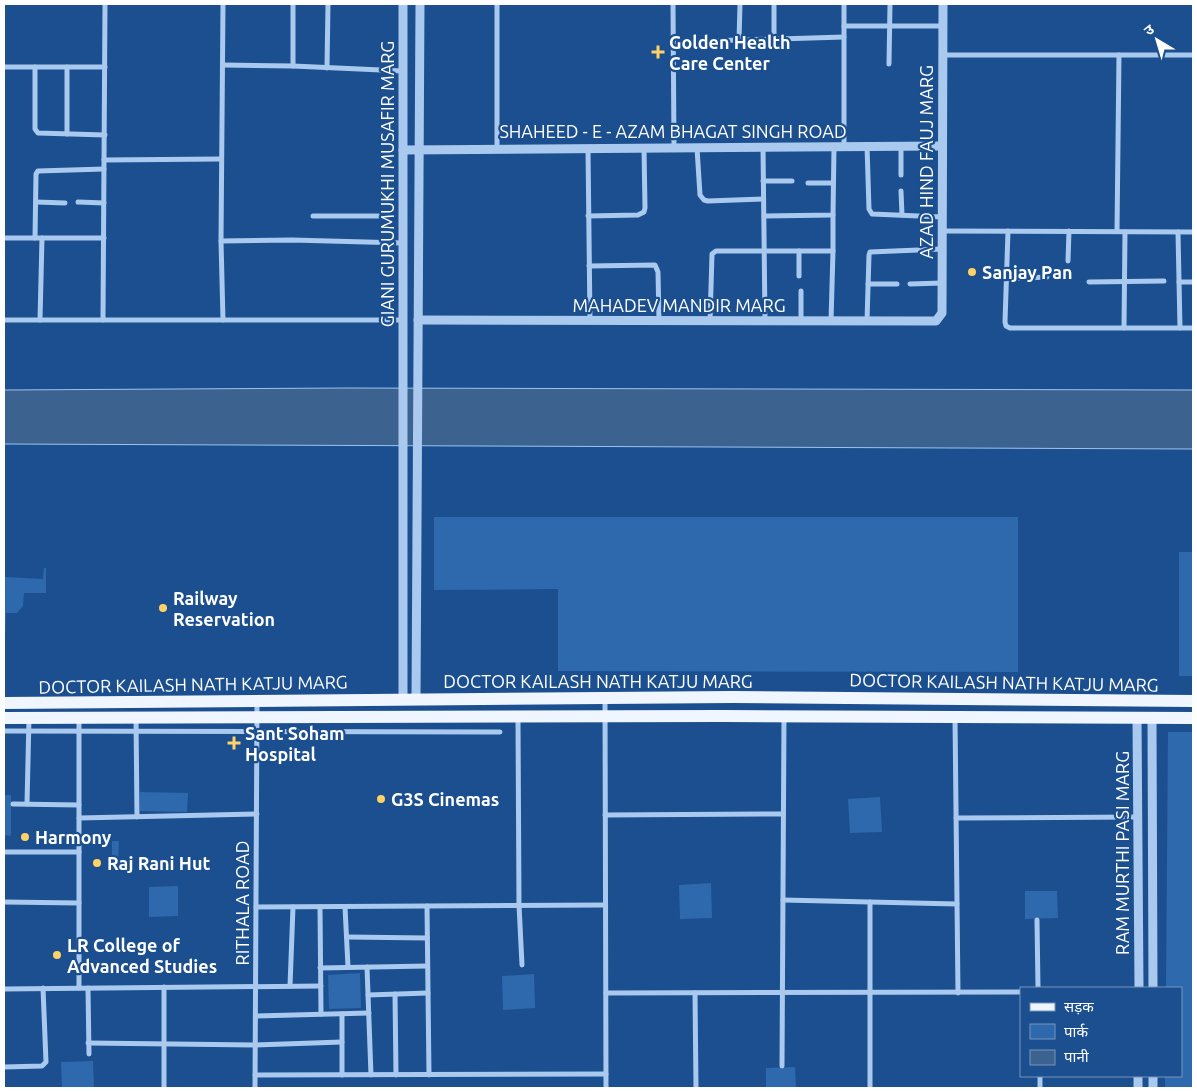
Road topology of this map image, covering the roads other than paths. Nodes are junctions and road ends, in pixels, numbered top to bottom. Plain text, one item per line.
1 (105, 4) edge
2 (223, 4) edge
3 (293, 4) edge
4 (328, 4) edge
5 (403, 4) edge
6 (420, 4) edge
7 (497, 4) edge
8 (673, 4) edge
9 (740, 4) edge
10 (774, 4) edge
11 (844, 4) edge
12 (890, 4) edge
13 (942, 4) edge
14 (844, 26) junction
15 (890, 26) junction
16 (942, 26) junction
17 (844, 37) junction
18 (740, 40) junction
19 (774, 40) junction
20 (673, 42) junction
21 (1119, 55) junction
22 (1193, 55) edge
23 (942, 56) junction
24 (890, 64) dead end
25 (223, 66) junction
26 (293, 66) junction
27 (4, 67) edge
28 (35, 67) junction
29 (67, 67) junction
30 (105, 67) junction
31 (327, 68) junction
32 (403, 71) junction
33 (67, 134) junction
34 (105, 135) junction
35 (844, 146) junction
36 (867, 146) junction
37 (901, 146) junction
38 (942, 146) junction
39 (763, 147) junction
40 (834, 147) junction
41 (588, 148) junction
42 (644, 148) junction
43 (674, 148) junction
44 (697, 148) junction
45 (497, 149) junction
46 (403, 150) junction
47 (419, 150) junction
48 (221, 159) junction
49 (104, 160) junction
50 (104, 169) junction
51 (901, 175) dead end
52 (763, 181) junction
53 (792, 181) dead end
54 (833, 183) junction
55 (808, 184) dead end
56 (901, 191) dead end
57 (764, 199) junction
58 (36, 202) junction
59 (78, 202) dead end
60 (65, 203) dead end
61 (104, 203) junction
62 (902, 215) junction
63 (313, 216) dead end
64 (392, 216) dead end
65 (588, 216) junction
66 (764, 216) junction
67 (833, 216) junction
68 (942, 217) junction
69 (942, 231) junction
70 (1008, 231) junction
71 (1069, 231) junction
72 (1117, 231) junction
73 (1125, 232) junction
74 (1178, 232) junction
75 (1193, 232) edge
76 (4, 238) edge
77 (36, 238) junction
78 (42, 238) junction
79 (104, 238) junction
80 (221, 241) junction
81 (403, 243) junction
82 (942, 249) junction
83 (764, 250) junction
84 (799, 251) junction
85 (833, 251) junction
86 (1068, 261) dead end
87 (589, 266) junction
88 (799, 276) dead end
89 (1047, 277) dead end
90 (1007, 279) junction
91 (1164, 281) dead end
92 (1089, 282) dead end
93 (1125, 282) junction
94 (1179, 282) junction
95 (1193, 282) edge
96 (942, 283) junction
97 (868, 284) junction
98 (897, 284) dead end
99 (910, 284) dead end
100 (801, 291) dead end
101 (939, 319) joint
102 (4, 320) edge
103 (40, 320) junction
104 (103, 320) junction
105 (223, 320) junction
106 (403, 320) junction
107 (418, 320) junction
108 (590, 321) junction
109 (659, 321) junction
110 (710, 321) junction
111 (765, 321) junction
112 (801, 322) junction
113 (831, 322) junction
114 (867, 322) junction
115 (1124, 328) junction
116 (1180, 328) junction
117 (1193, 328) edge
118 (605, 698) junction
119 (912, 699) junction
120 (410, 700) junction
121 (257, 701) junction
122 (1193, 701) edge
123 (4, 703) edge
124 (257, 717) junction
125 (518, 717) junction
126 (605, 717) junction
127 (784, 717) junction
128 (912, 717) junction
129 (955, 717) junction
130 (4, 718) edge
131 (29, 718) junction
132 (79, 718) junction
133 (1137, 718) junction
134 (1152, 718) junction
135 (1193, 718) edge
136 (136, 724) junction
137 (4, 731) edge
138 (29, 731) junction
139 (79, 731) junction
140 (257, 732) junction
141 (500, 732) dead end
142 (13, 804) dead end
143 (27, 804) junction
144 (79, 805) junction
145 (256, 814) junction
146 (783, 814) junction
147 (605, 815) junction
148 (137, 816) junction
149 (1138, 817) junction
150 (79, 818) junction
151 (956, 818) junction
152 (4, 852) edge
153 (79, 852) junction
154 (783, 900) junction
155 (4, 902) edge
156 (870, 902) junction
157 (79, 903) junction
158 (957, 904) junction
159 (519, 905) junction
160 (605, 905) junction
161 (426, 906) junction
162 (256, 907) junction
163 (293, 907) junction
164 (320, 907) junction
165 (345, 907) junction
166 (1037, 920) dead end
167 (347, 937) junction
168 (427, 938) junction
169 (522, 965) dead end
170 (427, 966) junction
171 (348, 967) junction
172 (367, 967) junction
173 (320, 968) junction
174 (256, 986) junction
175 (290, 986) junction
176 (321, 986) junction
177 (164, 987) junction
178 (1038, 987) edge
179 (1139, 987) edge
180 (1154, 987) edge
181 (43, 988) junction
182 (79, 988) junction
183 (88, 988) junction
184 (4, 989) edge
185 (428, 992) junction
186 (1020, 992) edge
187 (606, 993) junction
188 (695, 993) junction
189 (783, 993) junction
190 (870, 993) junction
191 (958, 993) junction
192 (396, 994) junction
193 (368, 995) junction
194 (369, 1013) junction
195 (321, 1014) junction
196 (342, 1014) junction
197 (256, 1016) junction
198 (342, 1042) junction
199 (88, 1043) junction
200 (164, 1044) junction
201 (255, 1045) junction
202 (88, 1054) dead end
203 (782, 1066) dead end
204 (4, 1067) edge
205 (396, 1074) junction
206 (606, 1074) junction
207 (255, 1075) junction
208 (342, 1075) junction
209 (370, 1075) junction
210 (429, 1075) junction
211 (164, 1088) edge
212 (256, 1088) edge
213 (606, 1088) edge
214 (696, 1088) edge
215 (870, 1088) edge

1 - 30 street
2 - 25 street
3 - 26 street
4 - 31 street
5 - 32 street, GIANI GURUMUKHI MUSAFIR MARG
6 - 47 street, GIANI GURUMUKHI MUSAFIR MARG
7 - 45 street
8 - 20 street
9 - 18 street
10 - 19 street
11 - 14 street
12 - 15 street
13 - 16 street, AZAD HIND FAUJ MARG
14 - 15 street
14 - 17 street
15 - 16 street
15 - 24 street
16 - 23 street, AZAD HIND FAUJ MARG
17 - 19 street
17 - 35 street
18 - 19 street
18 - 20 street
20 - 43 street
21 - 22 street
21 - 23 street
21 - 72 street
23 - 38 street, AZAD HIND FAUJ MARG
25 - 26 street
25 - 48 street
26 - 31 street
27 - 28 street
28 - 29 street
28 - 33 street
29 - 30 street
29 - 33 street
30 - 34 street
31 - 32 street
32 - 46 street, GIANI GURUMUKHI MUSAFIR MARG
33 - 34 street
34 - 49 street
35 - 36 street, SHAHEED - E - AZAM BHAGAT SINGH ROAD
35 - 40 street, SHAHEED - E - AZAM BHAGAT SINGH ROAD
36 - 37 street, SHAHEED - E - AZAM BHAGAT SINGH ROAD
36 - 62 street
37 - 38 street, SHAHEED - E - AZAM BHAGAT SINGH ROAD
37 - 51 street
38 - 68 street, AZAD HIND FAUJ MARG
39 - 40 street, SHAHEED - E - AZAM BHAGAT SINGH ROAD
39 - 44 street, SHAHEED - E - AZAM BHAGAT SINGH ROAD
39 - 52 street
40 - 54 street
41 - 42 street, SHAHEED - E - AZAM BHAGAT SINGH ROAD
41 - 45 street, SHAHEED - E - AZAM BHAGAT SINGH ROAD
41 - 65 street
42 - 43 street, SHAHEED - E - AZAM BHAGAT SINGH ROAD
42 - 65 street
43 - 44 street, SHAHEED - E - AZAM BHAGAT SINGH ROAD
44 - 57 street
45 - 47 street, SHAHEED - E - AZAM BHAGAT SINGH ROAD
46 - 47 street, SHAHEED - E - AZAM BHAGAT SINGH ROAD
46 - 81 street, GIANI GURUMUKHI MUSAFIR MARG
47 - 107 street, GIANI GURUMUKHI MUSAFIR MARG
48 - 49 street
48 - 80 street
49 - 50 street
50 - 58 street
50 - 61 street
52 - 53 street
52 - 57 street
54 - 55 street
54 - 67 street
56 - 62 street
57 - 66 street
58 - 60 street
58 - 77 street
59 - 61 street
61 - 79 street
62 - 68 street
63 - 64 street
65 - 87 street
66 - 67 street
66 - 83 street
67 - 85 street
68 - 69 street, AZAD HIND FAUJ MARG
69 - 70 street
69 - 82 street, AZAD HIND FAUJ MARG
70 - 71 street
70 - 90 street
71 - 72 street
71 - 86 street
72 - 73 street
73 - 74 street
73 - 93 street
74 - 75 street
74 - 94 street
76 - 77 street
77 - 78 street
78 - 79 street
78 - 103 street
79 - 104 street
80 - 81 street
80 - 105 street
81 - 106 street, GIANI GURUMUKHI MUSAFIR MARG
82 - 96 street, AZAD HIND FAUJ MARG
82 - 97 street
83 - 84 street
83 - 110 street
83 - 111 street
84 - 85 street
84 - 88 street
85 - 113 street
87 - 108 street
87 - 109 street
89 - 90 street
90 - 115 street
91 - 93 street
92 - 93 street
93 - 115 street
94 - 95 street
94 - 116 street
96 - 99 street
96 - 101 street, AZAD HIND FAUJ MARG
97 - 98 street
97 - 114 street
100 - 112 street
101 - 114 street, MAHADEV MANDIR MARG
102 - 103 street
103 - 104 street
104 - 105 street
105 - 106 street
106 - 120 street, GIANI GURUMUKHI MUSAFIR MARG
107 - 108 street, MAHADEV MANDIR MARG
107 - 120 street, GIANI GURUMUKHI MUSAFIR MARG
108 - 109 street, MAHADEV MANDIR MARG
109 - 110 street, MAHADEV MANDIR MARG
110 - 111 street, MAHADEV MANDIR MARG
111 - 112 street, MAHADEV MANDIR MARG
112 - 113 street, MAHADEV MANDIR MARG
113 - 114 street, MAHADEV MANDIR MARG
115 - 116 street
116 - 117 street
118 - 119 main road, DOCTOR KAILASH NATH KATJU MARG
118 - 120 main road, DOCTOR KAILASH NATH KATJU MARG
118 - 126 street
119 - 122 main road, DOCTOR KAILASH NATH KATJU MARG
119 - 128 main road
120 - 121 main road, DOCTOR KAILASH NATH KATJU MARG
121 - 123 main road, DOCTOR KAILASH NATH KATJU MARG
121 - 124 street, RITHALA ROAD
124 - 125 main road, DOCTOR KAILASH NATH KATJU MARG
124 - 136 main road, DOCTOR KAILASH NATH KATJU MARG
124 - 140 street, RITHALA ROAD
125 - 126 main road, DOCTOR KAILASH NATH KATJU MARG
125 - 159 street
126 - 127 main road, DOCTOR KAILASH NATH KATJU MARG
126 - 147 street
127 - 128 main road, DOCTOR KAILASH NATH KATJU MARG
127 - 146 street
128 - 129 main road, DOCTOR KAILASH NATH KATJU MARG
129 - 133 main road, DOCTOR KAILASH NATH KATJU MARG
129 - 151 street
130 - 131 main road, DOCTOR KAILASH NATH KATJU MARG
131 - 132 main road, DOCTOR KAILASH NATH KATJU MARG
131 - 138 street
132 - 136 main road, DOCTOR KAILASH NATH KATJU MARG
132 - 139 street
133 - 134 main road, DOCTOR KAILASH NATH KATJU MARG
133 - 149 street, RAM MURTHI PASI MARG
134 - 135 main road, DOCTOR KAILASH NATH KATJU MARG
134 - 180 street, RAM MURTHI PASI MARG
136 - 139 street
136 - 140 street
136 - 148 street
137 - 138 street
138 - 139 street
138 - 143 street
139 - 144 street
140 - 141 street
140 - 145 street, RITHALA ROAD
142 - 143 street
143 - 144 street
144 - 150 street
145 - 148 street
145 - 162 street, RITHALA ROAD
146 - 147 street
146 - 154 street
147 - 160 street
148 - 150 street
149 - 151 street
149 - 179 street, RAM MURTHI PASI MARG
150 - 153 street
151 - 158 street
152 - 153 street
153 - 157 street
154 - 156 street
154 - 189 street
155 - 157 street
156 - 158 street
156 - 190 street
157 - 182 street
158 - 191 street
159 - 160 street
159 - 161 street
159 - 169 street
160 - 187 street
161 - 165 street
161 - 168 street
162 - 163 street
162 - 174 street, RITHALA ROAD
163 - 164 street
163 - 175 street
164 - 165 street
164 - 173 street
165 - 167 street
166 - 178 street
167 - 168 street
167 - 171 street
168 - 170 street
170 - 172 street
170 - 185 street
171 - 172 street
171 - 173 street
172 - 193 street
173 - 176 street
174 - 175 street
174 - 177 street
174 - 197 street, RITHALA ROAD
175 - 176 street
176 - 195 street
177 - 183 street
177 - 200 street
181 - 182 street
181 - 184 street
181 - 204 street
182 - 183 street
183 - 199 street
185 - 192 street
185 - 210 street
186 - 191 street
187 - 188 street
187 - 206 street
188 - 189 street
188 - 214 street
189 - 190 street
189 - 203 street
190 - 191 street
190 - 215 street
192 - 193 street
192 - 205 street
193 - 194 street
194 - 196 street
194 - 209 street
195 - 196 street
195 - 197 street
196 - 198 street
197 - 201 street, RITHALA ROAD
198 - 201 street
198 - 208 street
199 - 200 street
199 - 202 street
200 - 201 street
200 - 211 street
201 - 207 street, RITHALA ROAD
205 - 209 street
205 - 210 street
206 - 210 street
206 - 213 street
207 - 208 street
207 - 212 street, RITHALA ROAD
208 - 209 street

